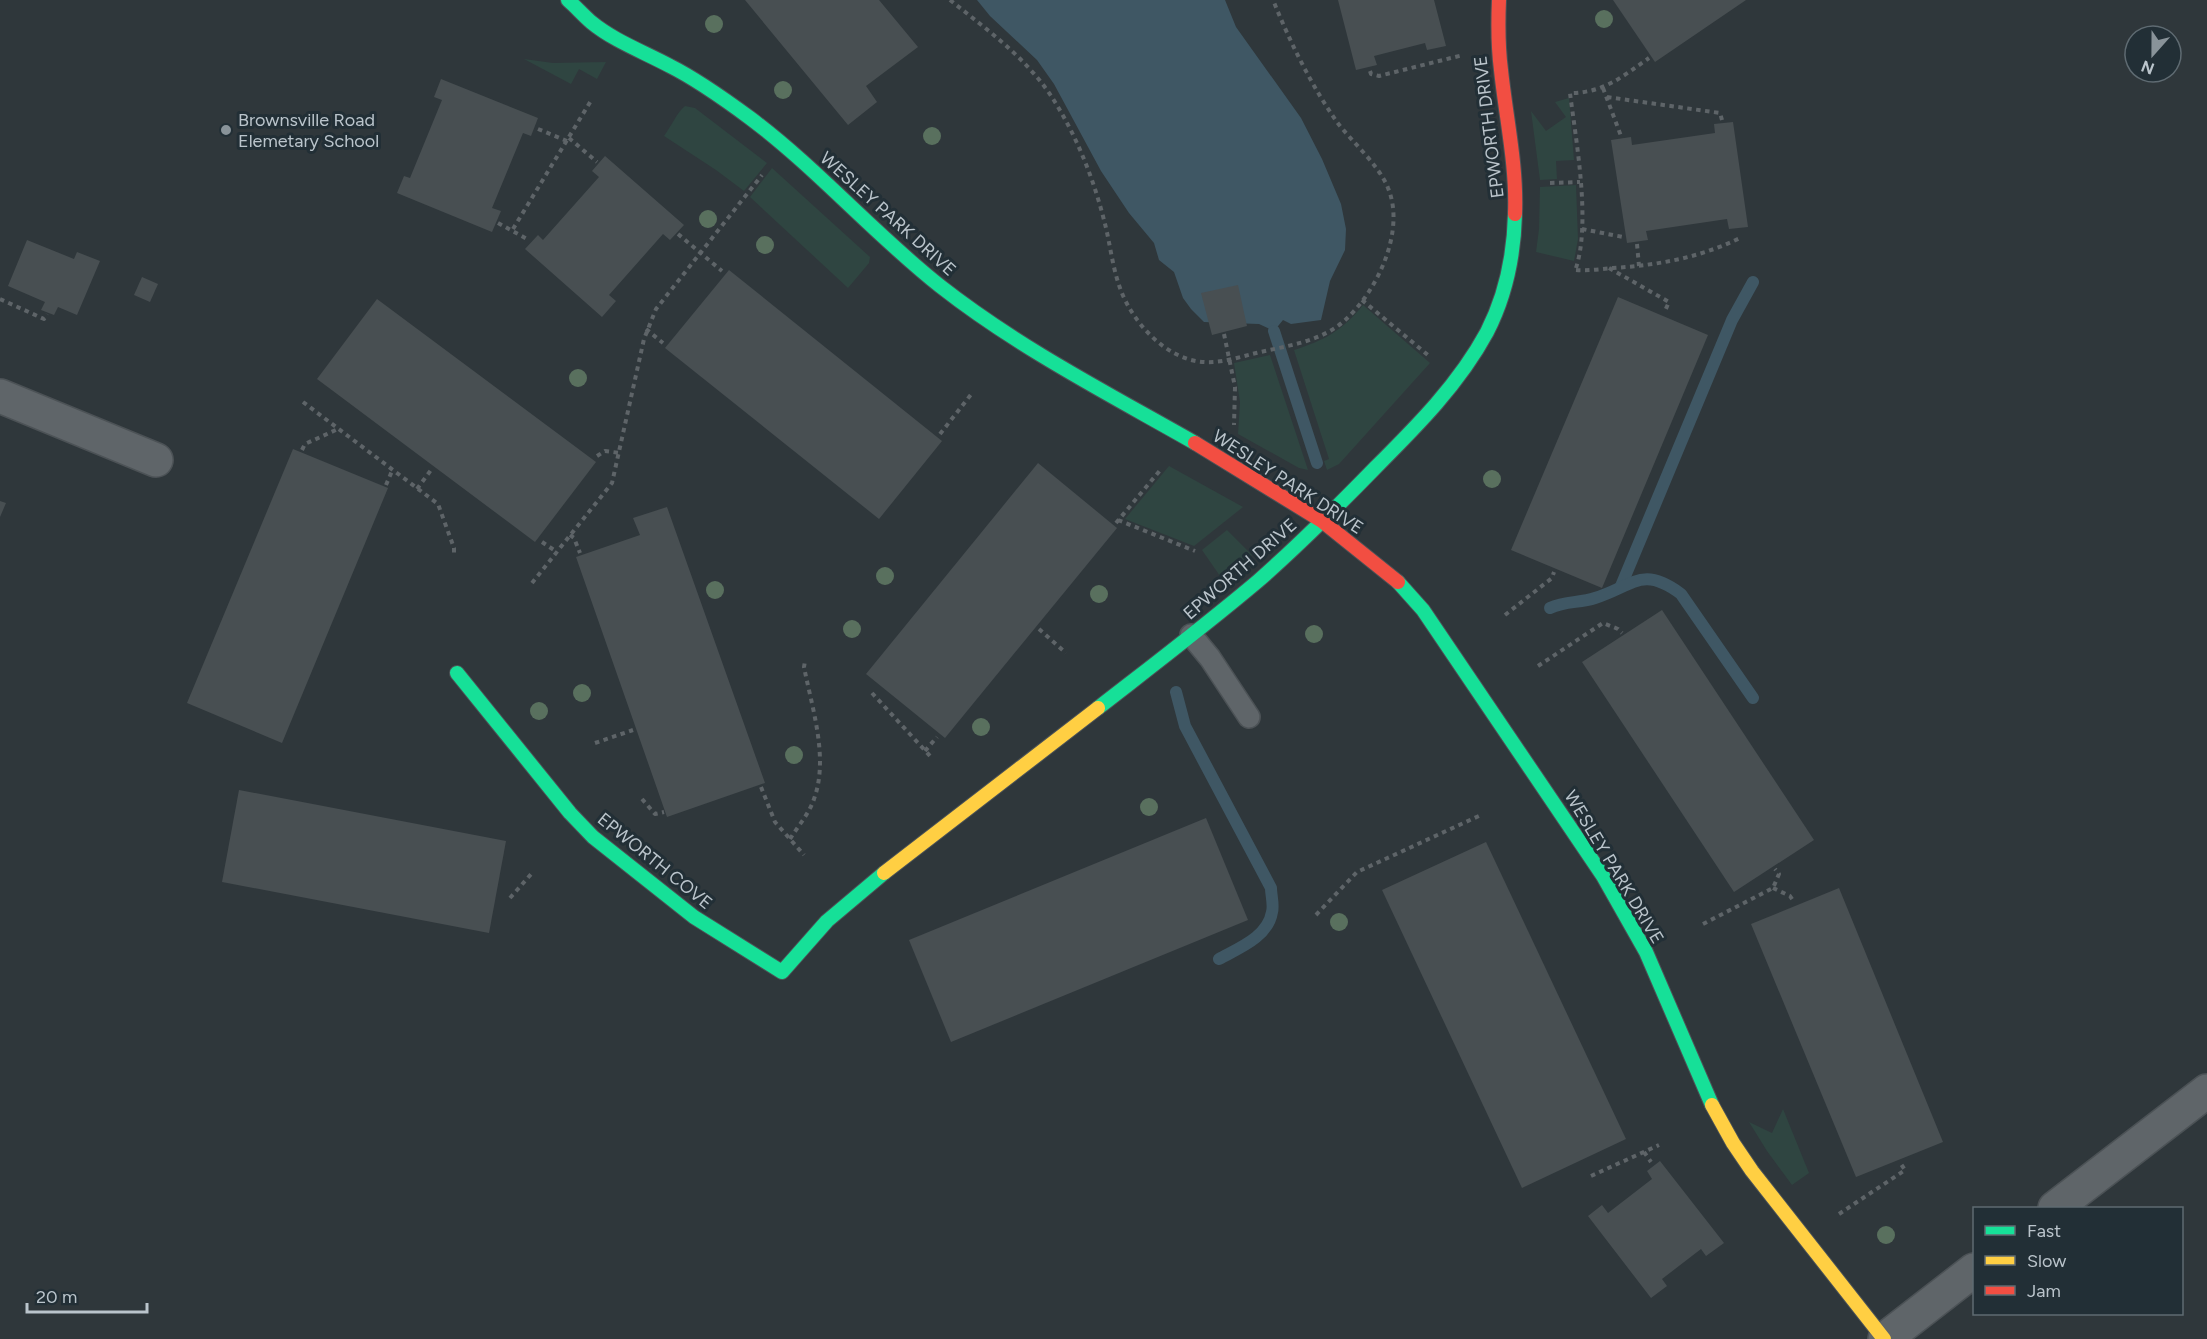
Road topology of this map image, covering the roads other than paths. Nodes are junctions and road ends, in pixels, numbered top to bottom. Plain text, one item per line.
1 (568, 0) edge
2 (1498, 0) edge
3 (0, 396) edge
4 (156, 460) dead end
5 (1322, 521) junction
6 (1191, 634) junction
7 (457, 673) dead end
8 (1249, 717) dead end
9 (782, 972) joint
10 (2207, 1091) edge
11 (2058, 1207) edge
12 (1973, 1271) edge
13 (1885, 1339) edge

1 - 5 street, WESLEY PARK DRIVE
2 - 5 street, EPWORTH DRIVE
3 - 4 street
5 - 6 street, EPWORTH DRIVE
5 - 13 street, WESLEY PARK DRIVE
6 - 8 lane
6 - 9 street, EPWORTH DRIVE
7 - 9 street, EPWORTH COVE
10 - 11 street
12 - 13 street

